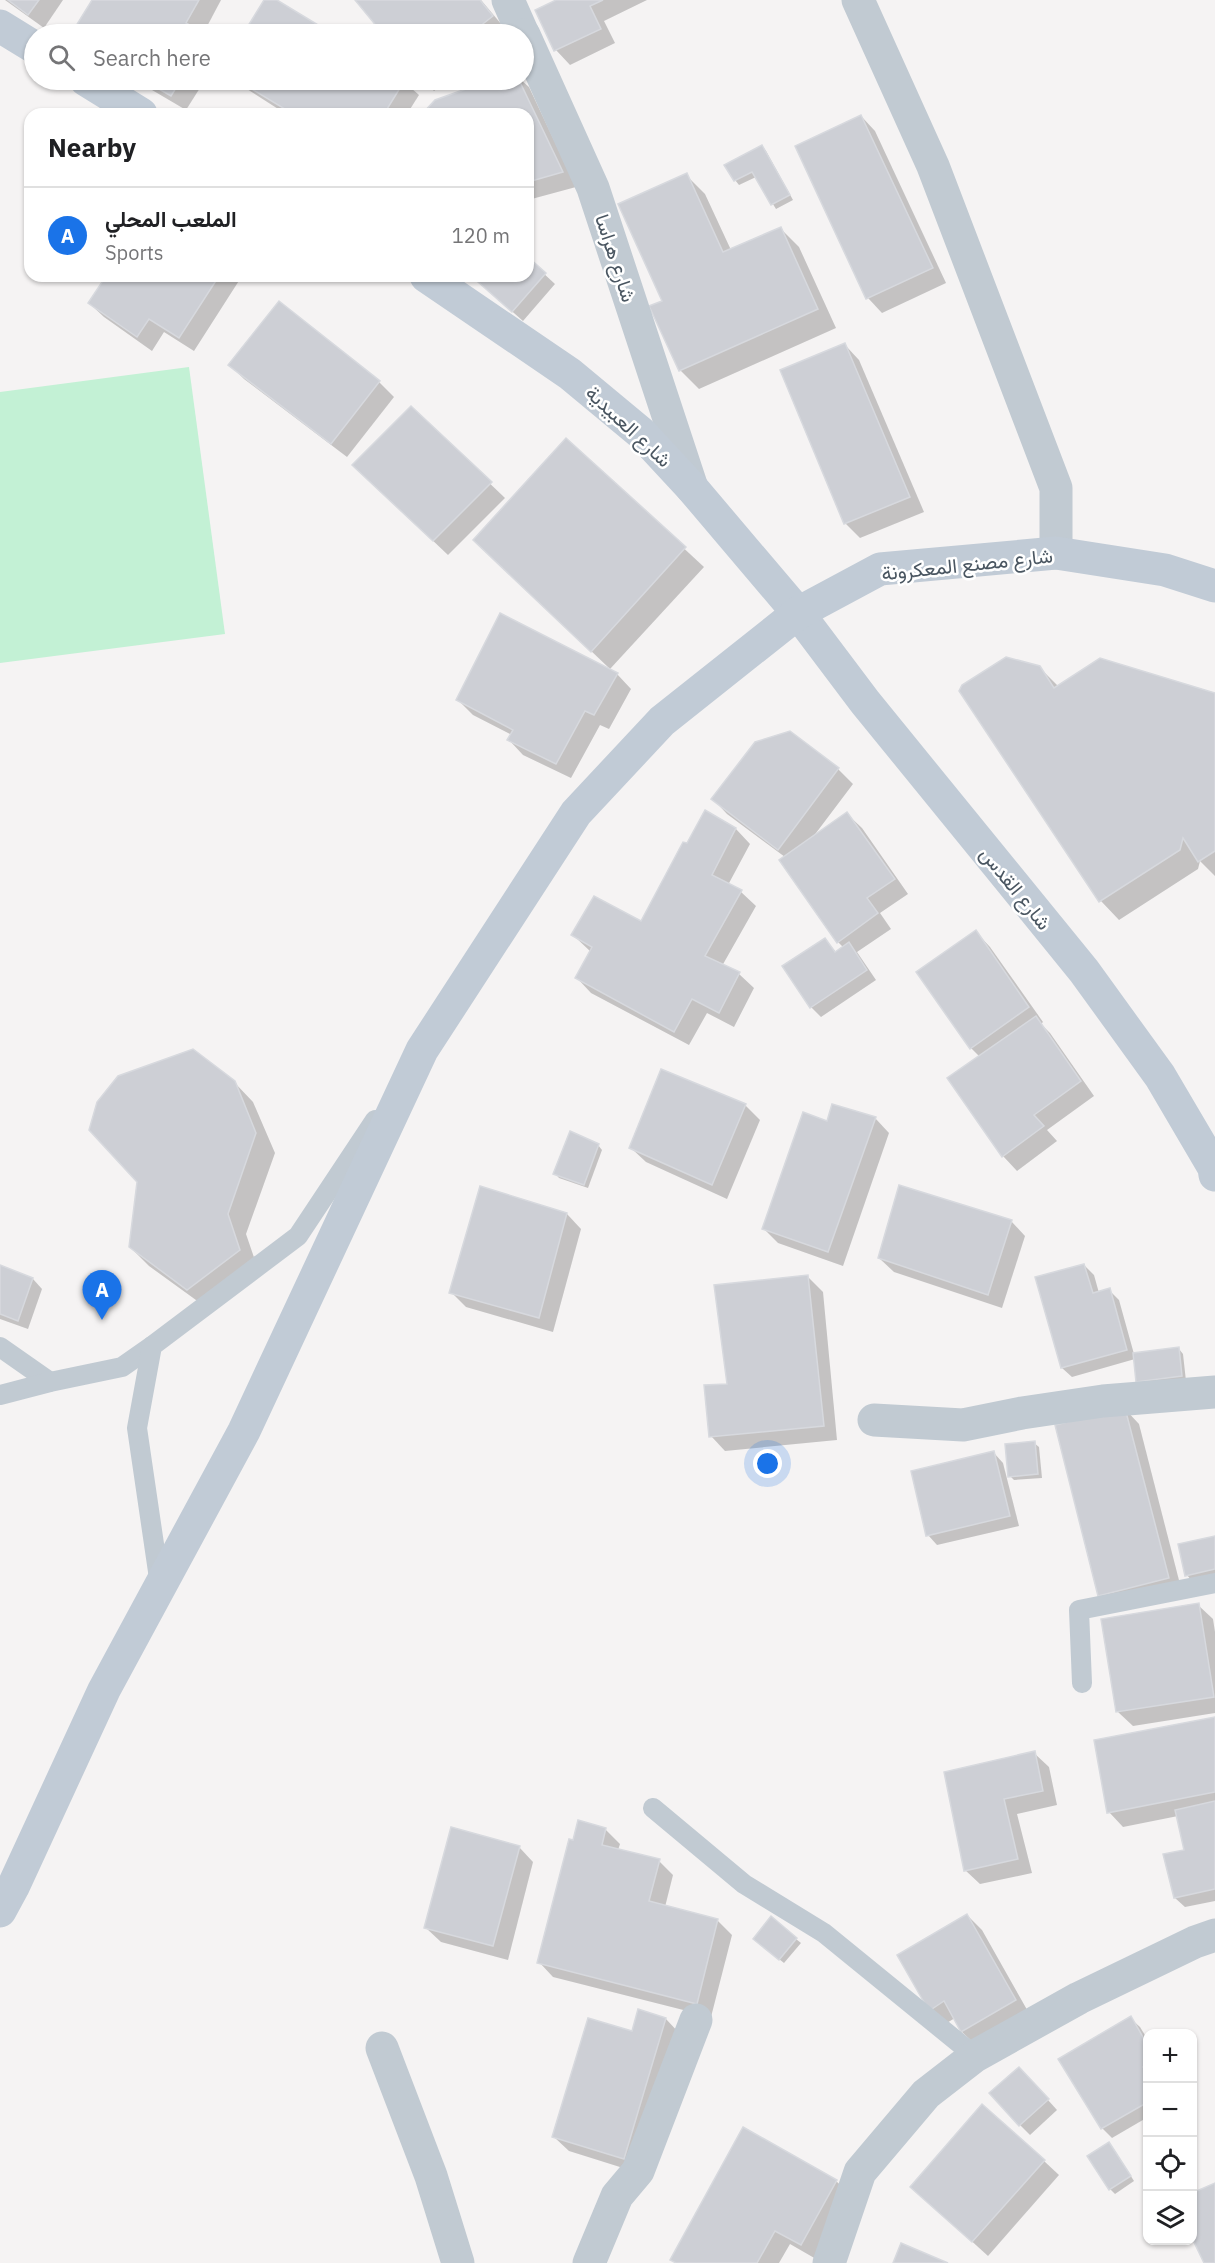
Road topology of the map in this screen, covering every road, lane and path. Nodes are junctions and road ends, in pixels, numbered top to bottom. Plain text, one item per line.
1 (508, 0) edge
2 (858, 0) edge
3 (518, 24) edge
4 (0, 26) edge
5 (24, 41) edge
6 (534, 59) edge
7 (102, 90) edge
8 (131, 108) edge
9 (435, 282) edge
10 (692, 488) junction
11 (1056, 553) junction
12 (1215, 586) edge
13 (798, 614) junction
14 (422, 1050) junction
15 (1215, 1175) edge
16 (152, 1346) junction
17 (0, 1347) edge
18 (50, 1382) junction
19 (1215, 1392) edge
20 (0, 1395) edge
21 (874, 1420) dead end
22 (1215, 1583) edge
23 (160, 1586) junction
24 (1082, 1683) dead end
25 (653, 1808) dead end
26 (0, 1911) edge
27 (1215, 1935) edge
28 (696, 2020) dead end
29 (382, 2048) dead end
30 (975, 2056) junction
31 (458, 2263) edge
32 (589, 2263) edge
33 (829, 2263) edge

1 - 3 street, شارع هراسا
2 - 11 street
4 - 5 street
6 - 10 street, شارع هراسا
7 - 8 street
9 - 10 street, شارع العبيدية
10 - 13 street, شارع العبيدية
11 - 12 street, شارع مصنع المعكرونة
11 - 13 street, شارع مصنع المعكرونة
13 - 14 street, شارع مصنع المعكرونة
13 - 15 street, شارع القدس
14 - 16 lane
14 - 23 street, شارع مصنع المعكرونة
16 - 18 lane
16 - 23 lane
17 - 18 lane
18 - 20 lane
19 - 21 street
22 - 24 lane
23 - 26 street, شارع مصنع المعكرونة
25 - 30 lane
27 - 30 street
28 - 32 street
29 - 31 street
30 - 33 street

